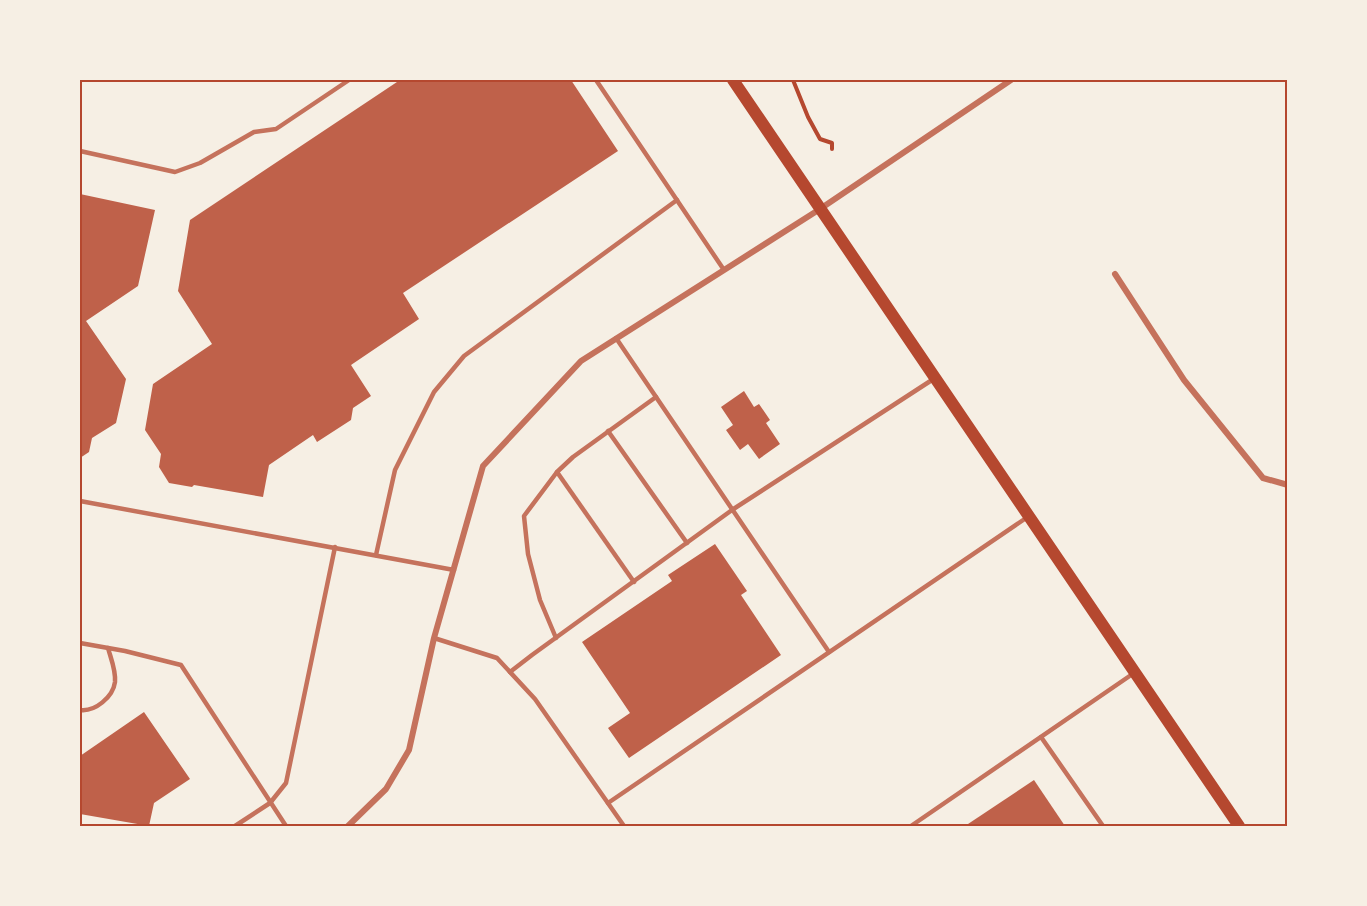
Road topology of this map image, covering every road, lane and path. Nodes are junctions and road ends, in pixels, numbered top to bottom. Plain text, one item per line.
1 (349, 80) edge
2 (596, 80) edge
3 (733, 80) edge
4 (793, 80) edge
5 (1011, 80) edge
6 (832, 149) dead end
7 (80, 151) edge
8 (677, 200) junction
9 (820, 208) junction
10 (724, 270) junction
11 (1115, 274) dead end
12 (616, 338) junction
13 (935, 378) junction
14 (656, 397) junction
15 (608, 431) junction
16 (557, 472) junction
17 (1287, 485) edge
18 (80, 501) edge
19 (732, 510) junction
20 (1029, 516) junction
21 (687, 543) junction
22 (335, 547) junction
23 (375, 555) junction
24 (454, 570) junction
25 (634, 582) junction
26 (434, 638) junction
27 (556, 638) junction
28 (80, 643) edge
29 (108, 648) junction
30 (829, 652) junction
31 (510, 672) junction
32 (1135, 672) junction
33 (80, 710) edge
34 (1041, 737) junction
35 (270, 803) junction
36 (608, 803) junction
37 (235, 826) edge
38 (286, 826) edge
39 (348, 826) edge
40 (624, 826) edge
41 (911, 826) edge
42 (1103, 826) edge
43 (1239, 826) edge

1 - 7 lane
2 - 8 lane
3 - 9 main road
4 - 6 path
5 - 9 street
8 - 10 lane
8 - 23 lane
9 - 10 street
9 - 13 main road
10 - 12 street
11 - 17 street
12 - 14 lane
12 - 24 street
13 - 19 lane
13 - 20 main road
14 - 15 lane
14 - 19 lane
15 - 16 lane
15 - 21 lane
16 - 25 lane
16 - 27 lane
18 - 22 lane
19 - 21 lane
19 - 30 lane
20 - 30 lane
20 - 32 main road
21 - 25 lane
22 - 23 lane
22 - 35 lane
23 - 24 lane
24 - 26 street
25 - 27 lane
26 - 31 lane
26 - 39 street
27 - 31 lane
28 - 29 lane
29 - 33 lane
29 - 35 lane
30 - 36 lane
31 - 36 lane
32 - 34 lane
32 - 43 main road
34 - 41 lane
34 - 42 lane
35 - 37 lane
35 - 38 lane
36 - 40 lane

